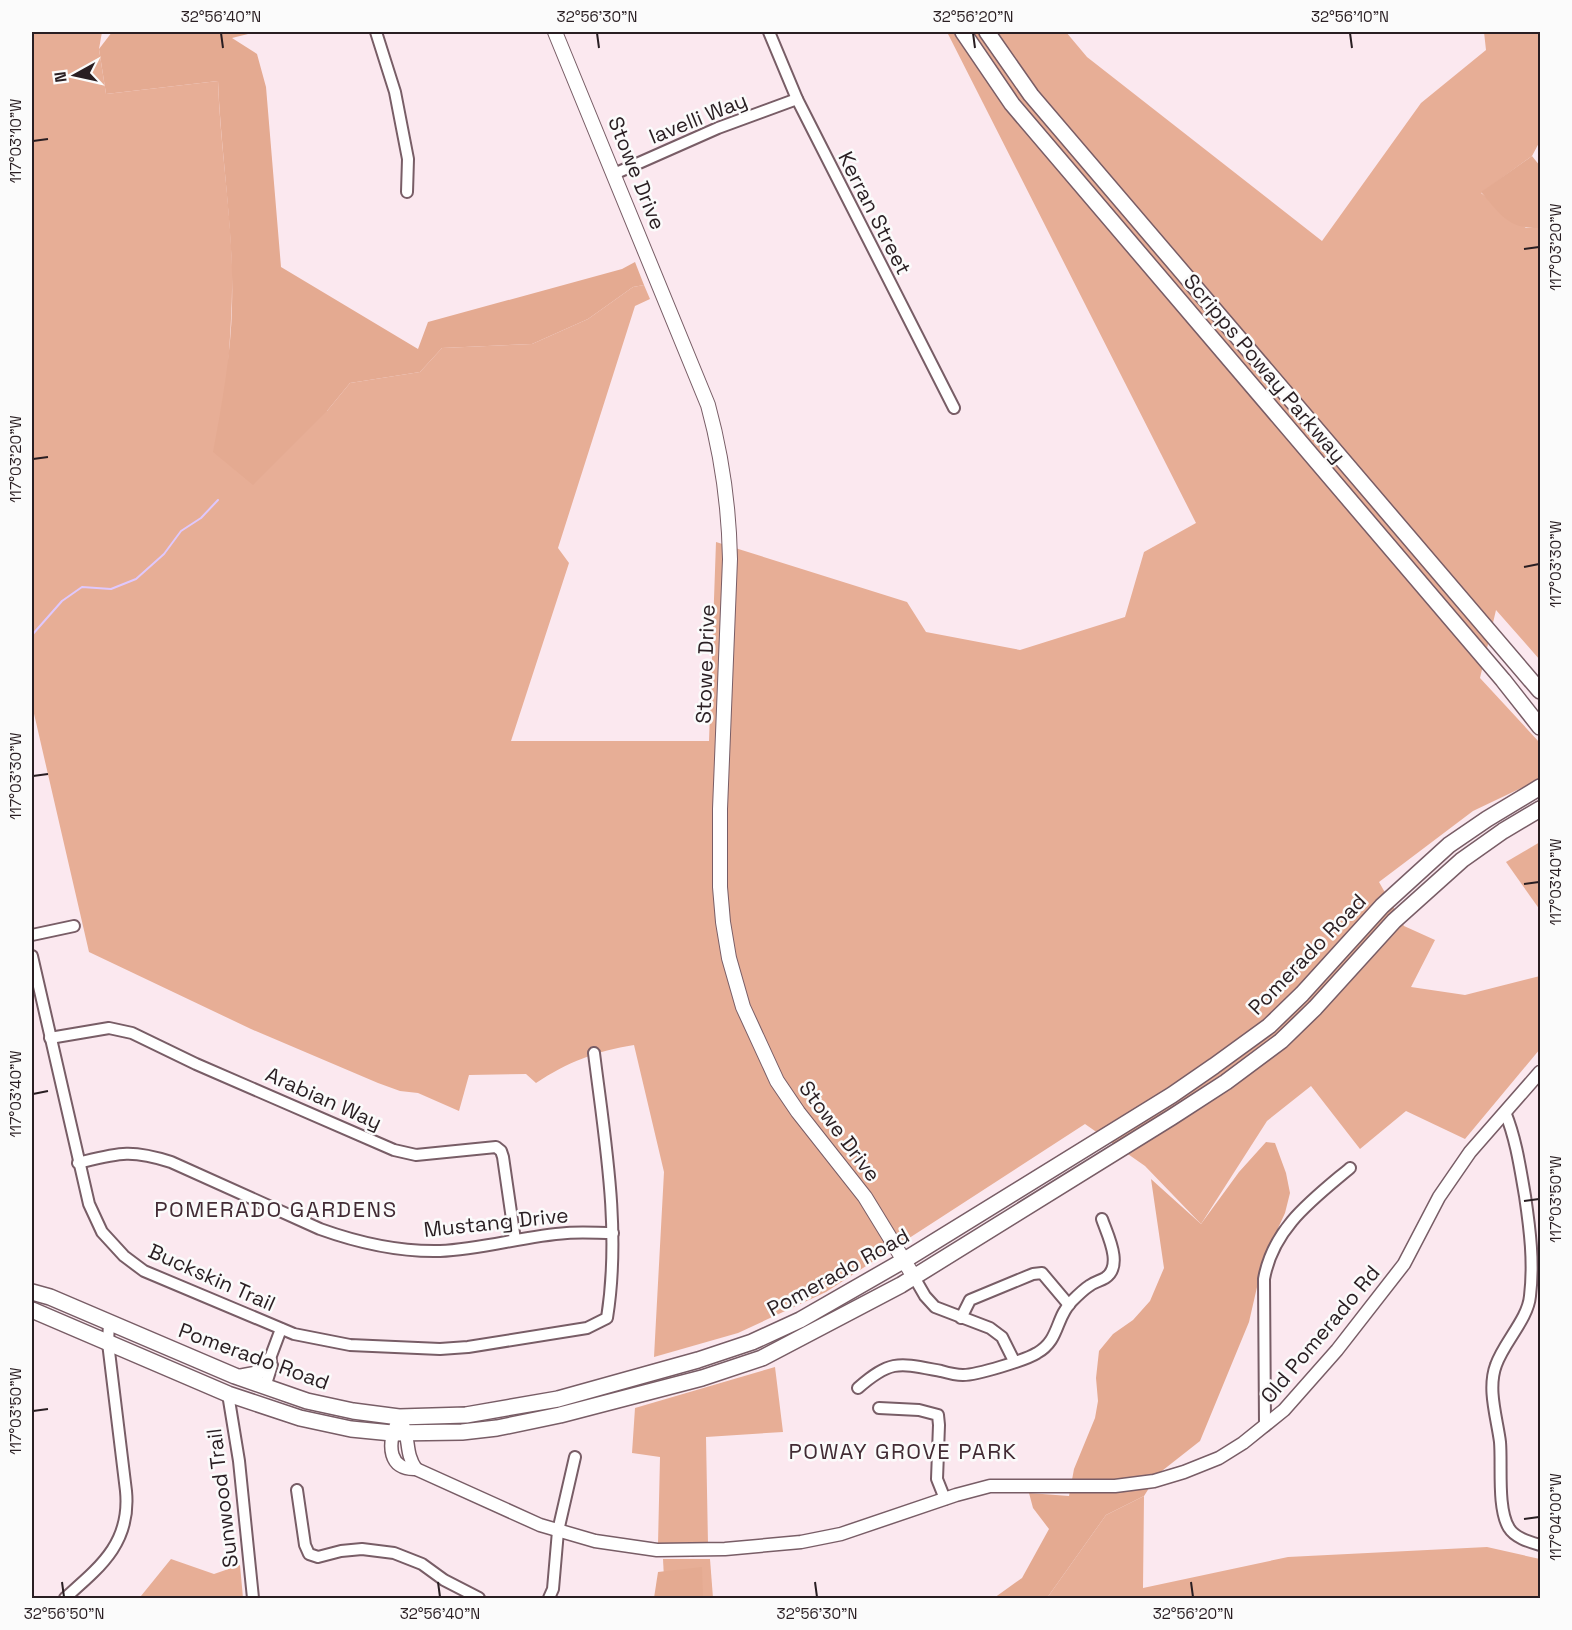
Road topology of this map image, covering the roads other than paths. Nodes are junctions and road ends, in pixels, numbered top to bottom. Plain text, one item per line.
1 (376, 32) edge
2 (555, 32) edge
3 (769, 32) edge
4 (963, 32) edge
5 (987, 32) edge
6 (796, 99) junction
7 (614, 174) junction
8 (407, 192) dead end
9 (954, 408) dead end
10 (1540, 691) edge
11 (1540, 727) edge
12 (1540, 787) edge
13 (1540, 809) edge
14 (74, 926) dead end
15 (32, 935) edge
16 (32, 956) edge
17 (50, 1038) junction
18 (594, 1053) dead end
19 (1540, 1072) edge
20 (1505, 1112) junction
21 (78, 1163) junction
22 (1350, 1168) dead end
23 (1102, 1218) dead end
24 (613, 1233) junction
25 (515, 1240) junction
26 (904, 1260) junction
27 (914, 1277) junction
28 (32, 1292) edge
29 (1069, 1305) junction
30 (32, 1310) edge
31 (961, 1318) junction
32 (109, 1323) junction
33 (281, 1329) junction
34 (108, 1343) junction
35 (269, 1361) junction
36 (1014, 1361) junction
37 (239, 1377) junction
38 (265, 1387) junction
39 (858, 1388) dead end
40 (228, 1394) junction
41 (879, 1408) dead end
42 (399, 1417) junction
43 (1265, 1426) junction
44 (400, 1433) junction
45 (575, 1457) dead end
46 (297, 1490) dead end
47 (945, 1499) junction
48 (558, 1532) junction
49 (1540, 1545) edge
50 (65, 1599) edge
51 (253, 1599) edge
52 (478, 1599) edge
53 (549, 1599) edge

1 - 8 street
2 - 7 main road, Stowe Drive
3 - 6 street, Kerran Street
4 - 11 main road, Scripps Poway Parkway
5 - 10 main road, Scripps Poway Parkway
6 - 7 street, Iavelli Way
6 - 9 street, Kerran Street
7 - 26 main road, Stowe Drive
12 - 26 main road, Pomerado Road
13 - 27 main road, Pomerado Road
14 - 15 street
16 - 17 street, Buckskin Trail
17 - 21 street, Buckskin Trail
17 - 25 street, Arabian Way
18 - 24 street
19 - 20 street, Old Pomerado Rd
20 - 43 street, Old Pomerado Rd
20 - 49 street
21 - 25 street, Mustang Drive
21 - 33 street, Buckskin Trail
22 - 43 street
23 - 29 street
24 - 25 street, Mustang Drive
24 - 33 street, Buckskin Trail
26 - 27 main road, Stowe Drive
26 - 42 main road, Pomerado Road
27 - 31 street
27 - 44 main road, Pomerado Road
28 - 32 main road, Pomerado Road
29 - 31 street
29 - 36 street
30 - 34 main road, Pomerado Road
31 - 36 street
32 - 34 street
32 - 37 main road, Pomerado Road
33 - 35 street
34 - 40 main road, Pomerado Road
34 - 50 street
35 - 37 main road
35 - 38 street
36 - 39 street
37 - 38 main road, Pomerado Road
38 - 40 main road
38 - 42 main road, Pomerado Road
40 - 44 main road, Pomerado Road
40 - 51 street, Sunwood Trail
41 - 47 street
42 - 44 street
43 - 47 street, Old Pomerado Rd
44 - 48 street, Old Pomerado Rd
45 - 48 street
46 - 52 street
47 - 48 street, Old Pomerado Rd
48 - 53 street

